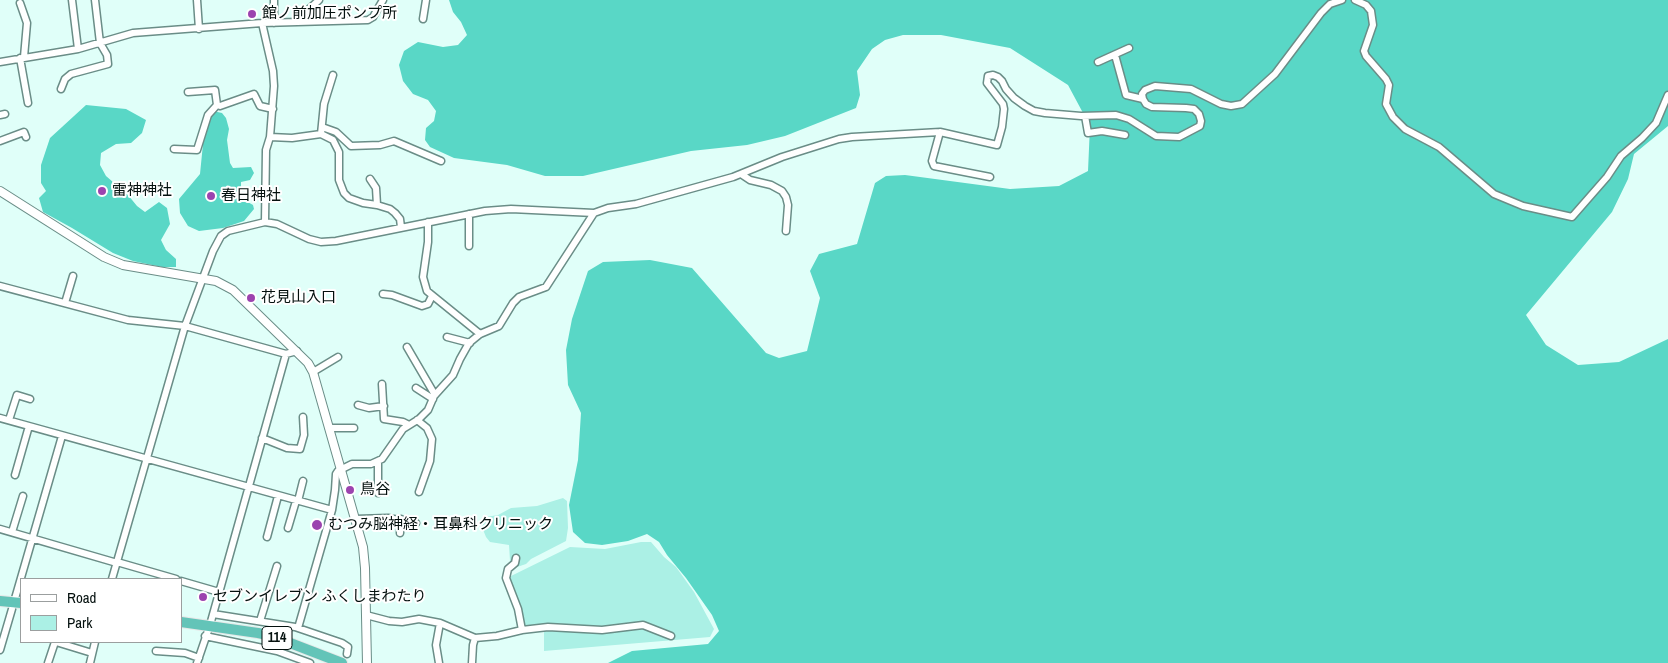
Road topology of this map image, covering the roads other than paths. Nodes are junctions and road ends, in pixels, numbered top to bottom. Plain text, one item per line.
1 (72, 0) edge
2 (95, 0) edge
3 (197, 0) edge
4 (274, 0) edge
5 (319, 0) edge
6 (383, 0) edge
7 (426, 0) edge
8 (1342, 0) edge
9 (1355, 0) edge
10 (20, 4) dead end
11 (424, 19) dead end
12 (295, 22) junction
13 (262, 23) junction
14 (274, 23) junction
15 (199, 29) junction
16 (100, 43) junction
17 (78, 48) junction
18 (1129, 48) dead end
19 (1115, 55) junction
20 (22, 58) junction
21 (0, 62) edge
22 (1098, 62) dead end
23 (333, 76) dead end
24 (61, 89) dead end
25 (188, 92) dead end
26 (1668, 95) edge
27 (1143, 99) junction
28 (28, 103) dead end
29 (216, 105) junction
30 (273, 108) junction
31 (1086, 116) junction
32 (322, 130) junction
33 (940, 132) junction
34 (1125, 135) dead end
35 (270, 137) junction
36 (26, 138) dead end
37 (0, 141) edge
38 (174, 149) dead end
39 (441, 160) dead end
40 (741, 174) junction
41 (990, 177) dead end
42 (370, 179) dead end
43 (0, 191) edge
44 (377, 205) junction
45 (594, 213) junction
46 (469, 214) junction
47 (265, 222) junction
48 (428, 222) junction
49 (401, 227) junction
50 (786, 231) dead end
51 (469, 246) dead end
52 (73, 276) dead end
53 (204, 279) junction
54 (0, 286) edge
55 (383, 294) dead end
56 (432, 296) junction
57 (66, 303) junction
58 (185, 326) junction
59 (480, 334) junction
60 (447, 337) dead end
61 (470, 343) junction
62 (407, 347) dead end
63 (297, 351) junction
64 (286, 354) junction
65 (338, 357) dead end
66 (313, 372) junction
67 (382, 384) dead end
68 (416, 388) dead end
69 (434, 397) junction
70 (30, 399) dead end
71 (358, 405) dead end
72 (384, 406) junction
73 (303, 417) dead end
74 (0, 418) edge
75 (9, 420) junction
76 (417, 420) junction
77 (409, 425) junction
78 (28, 426) junction
79 (329, 428) junction
80 (354, 428) dead end
81 (62, 436) junction
82 (262, 438) junction
83 (147, 460) junction
84 (378, 462) junction
85 (341, 469) junction
86 (15, 475) dead end
87 (303, 481) dead end
88 (247, 487) junction
89 (419, 492) dead end
90 (378, 493) dead end
91 (23, 496) dead end
92 (278, 496) junction
93 (297, 501) junction
94 (332, 510) junction
95 (356, 519) junction
96 (401, 519) junction
97 (416, 523) dead end
98 (0, 528) edge
99 (288, 528) dead end
100 (12, 532) junction
101 (400, 533) dead end
102 (267, 537) dead end
103 (32, 538) junction
104 (516, 558) dead end
105 (117, 562) junction
106 (277, 566) dead end
107 (23, 578) edge
108 (112, 578) edge
109 (173, 578) edge
110 (182, 581) edge
111 (20, 592) edge
112 (219, 592) junction
113 (0, 601) edge
114 (17, 606) edge
115 (0, 608) edge
116 (213, 614) junction
117 (366, 615) junction
118 (260, 621) junction
119 (183, 622) edge
120 (440, 623) junction
121 (210, 625) junction
122 (298, 628) junction
123 (522, 630) junction
124 (206, 636) junction
125 (672, 636) dead end
126 (475, 638) junction
127 (55, 643) edge
128 (58, 643) edge
129 (95, 643) edge
130 (0, 650) edge
131 (156, 651) dead end
132 (92, 653) junction
133 (290, 655) junction
134 (344, 658) edge
135 (198, 660) edge
136 (48, 663) edge
137 (90, 663) edge
138 (289, 663) edge
139 (310, 663) edge
140 (367, 663) edge
141 (440, 663) edge
142 (472, 663) edge

1 - 17 street
2 - 16 street
3 - 15 street
4 - 14 street
5 - 12 street
6 - 12 street
7 - 11 street
8 - 27 street
9 - 26 street
10 - 20 street
12 - 14 street
13 - 14 street
13 - 15 street
13 - 30 street
15 - 16 street
16 - 17 street
16 - 24 street
17 - 20 street
18 - 19 street
19 - 22 street
19 - 27 street
20 - 21 street
20 - 28 street
23 - 32 street
25 - 29 street
27 - 31 street
29 - 30 street
29 - 38 street
30 - 35 street
31 - 33 street
31 - 34 street
32 - 35 street
32 - 39 street
32 - 44 street
33 - 40 street
33 - 41 street
35 - 47 street
36 - 37 street
40 - 45 street
40 - 50 street
42 - 44 street
43 - 53 street
44 - 49 street
45 - 46 street
45 - 59 street
46 - 48 street
46 - 51 street
47 - 49 street
47 - 53 street
48 - 49 street
48 - 56 street
52 - 57 street
53 - 58 street
53 - 63 street
54 - 57 street
55 - 56 street
56 - 59 street
57 - 58 street
58 - 64 street
58 - 83 street
59 - 61 street
60 - 61 street
61 - 69 street
62 - 69 street
63 - 64 street
63 - 66 street
64 - 82 street
65 - 66 street
66 - 79 street
67 - 72 street
68 - 69 street
69 - 76 street
70 - 75 street
71 - 72 street
72 - 77 street
73 - 82 street
74 - 75 street
75 - 78 street
76 - 77 street
76 - 89 street
77 - 84 street
78 - 81 street
78 - 86 street
79 - 80 street
79 - 85 street
81 - 83 street
81 - 103 street
82 - 88 street
83 - 88 street
83 - 105 street
84 - 85 street
84 - 90 street
85 - 94 street
85 - 95 street
87 - 93 street
88 - 92 street
88 - 112 street
91 - 100 street
92 - 93 street
92 - 102 street
93 - 94 street
93 - 99 street
94 - 122 street
95 - 96 street
95 - 117 street
96 - 97 street
96 - 101 street
98 - 100 street
100 - 103 street
103 - 105 street
103 - 107 street
104 - 123 street
105 - 108 street
105 - 109 street
106 - 118 street
110 - 112 street
111 - 114 street
112 - 116 street
113 - 114 highway
114 - 115 highway
114 - 130 street
116 - 118 street
116 - 121 street
117 - 120 street
117 - 140 street
118 - 122 street
119 - 121 highway, 114
120 - 126 street
120 - 141 street
121 - 124 street
121 - 134 highway, 114
122 - 134 street
123 - 125 street
123 - 126 street
124 - 133 street
124 - 135 street
126 - 142 street
127 - 136 street
128 - 132 street
129 - 132 street
131 - 135 street
132 - 137 street
133 - 138 street
133 - 139 street

